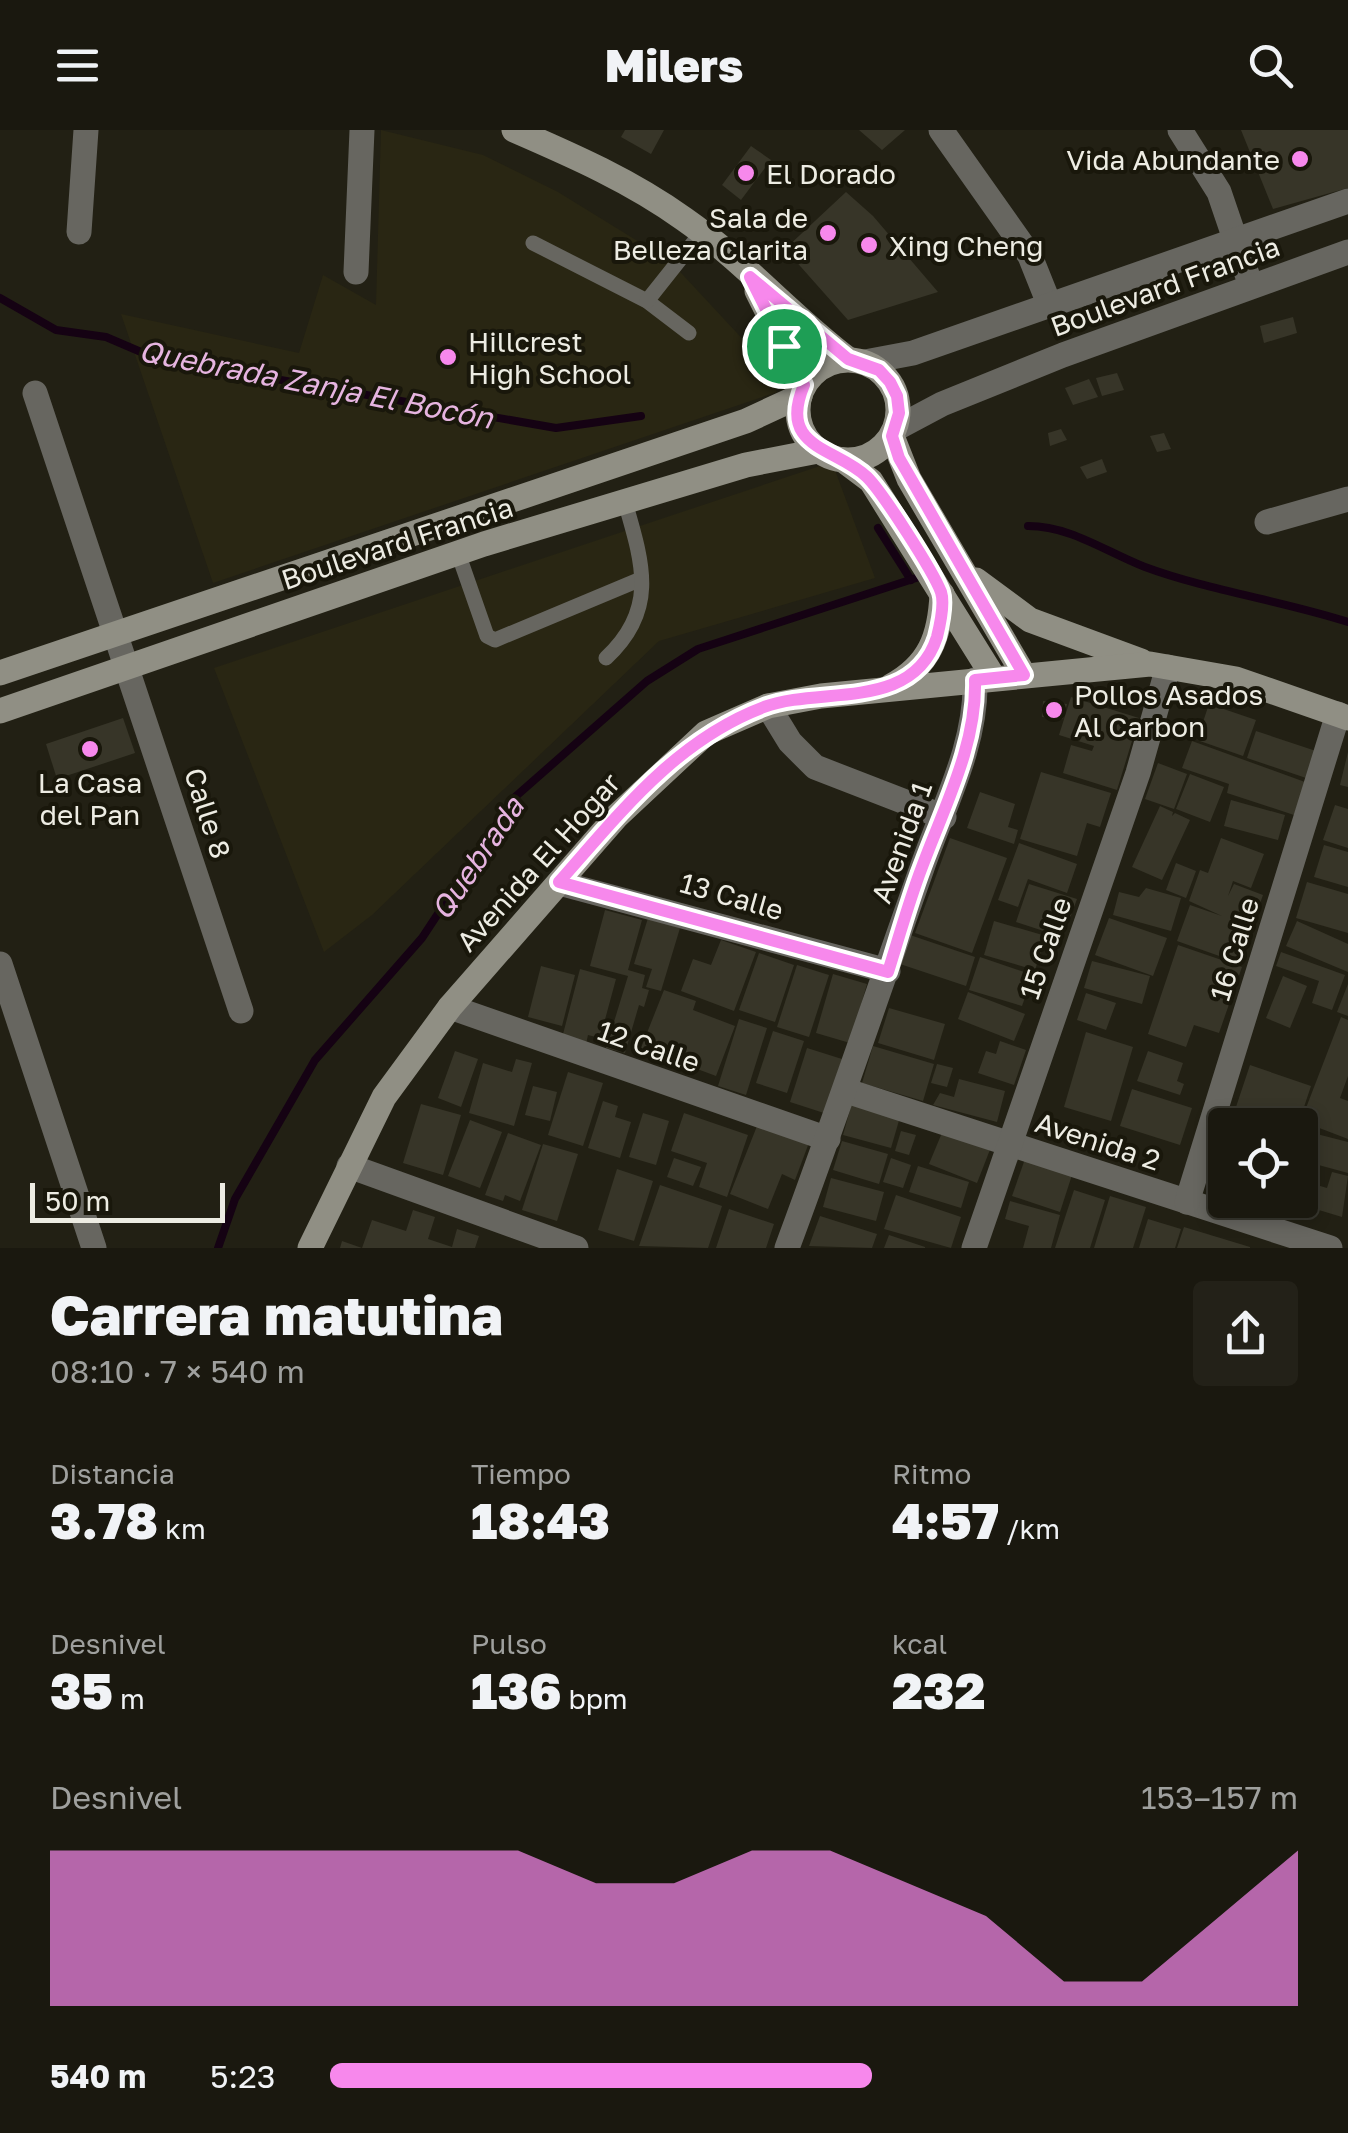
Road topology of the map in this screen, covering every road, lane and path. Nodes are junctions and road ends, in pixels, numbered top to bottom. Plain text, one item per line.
1 (86, 130) edge
2 (362, 130) edge
3 (514, 130) edge
4 (941, 130) edge
5 (1180, 130) edge
6 (1348, 200) edge
7 (80, 232) dead end
8 (701, 233) junction
9 (1235, 242) junction
10 (533, 243) dead end
11 (1348, 252) edge
12 (356, 272) dead end
13 (750, 277) junction
14 (1251, 286) junction
15 (647, 301) junction
16 (1050, 306) junction
17 (689, 333) dead end
18 (856, 361) junction
19 (802, 390) junction
20 (36, 393) dead end
21 (894, 432) junction
22 (818, 451) junction
23 (843, 460) junction
24 (1348, 499) edge
25 (625, 502) junction
26 (1267, 522) dead end
27 (458, 553) junction
28 (963, 570) junction
29 (641, 579) junction
30 (942, 594) junction
31 (116, 634) junction
32 (606, 658) dead end
33 (127, 666) junction
34 (1159, 666) junction
35 (0, 673) edge
36 (1024, 675) junction
37 (985, 679) junction
38 (872, 692) junction
39 (768, 706) junction
40 (0, 710) edge
41 (1343, 716) edge
42 (944, 817) junction
43 (559, 882) junction
44 (0, 964) edge
45 (888, 972) junction
46 (450, 1008) junction
47 (242, 1011) dead end
48 (847, 1091) junction
49 (828, 1139) junction
50 (1008, 1144) junction
51 (349, 1166) junction
52 (1187, 1202) junction
53 (1348, 1236) edge
54 (94, 1248) edge
55 (310, 1248) edge
56 (576, 1248) edge
57 (787, 1248) edge
58 (974, 1248) edge
59 (1330, 1248) edge
60 (1344, 1248) edge

1 - 7 street
2 - 12 street
3 - 8 street
4 - 16 street
5 - 9 street
6 - 9 street, Boulevard Francia
8 - 13 street
8 - 15 lane
9 - 14 street
9 - 16 street, Boulevard Francia
10 - 15 lane
11 - 14 street, Boulevard Francia
13 - 18 street
13 - 19 street
14 - 21 street, Boulevard Francia
15 - 17 lane
16 - 18 street, Boulevard Francia
18 - 19 street
18 - 21 street
19 - 22 street
19 - 31 street, Boulevard Francia
20 - 31 street, Calle 8
21 - 23 street
21 - 28 street
22 - 23 street
22 - 25 street, Boulevard Francia
23 - 30 street
24 - 26 street
25 - 27 street, Boulevard Francia
25 - 29 lane
27 - 29 lane
27 - 33 street, Boulevard Francia
28 - 34 street
28 - 36 street
29 - 32 lane
30 - 37 street
30 - 38 street
31 - 33 street, Calle 8
31 - 35 street, Boulevard Francia
33 - 40 street, Boulevard Francia
33 - 47 street, Calle 8
34 - 36 street, Avenida El Hogar
34 - 41 street, Avenida El Hogar
34 - 50 street, 15 Calle
36 - 37 street, Avenida El Hogar
37 - 38 street, Avenida El Hogar
37 - 42 street, Avenida 1
38 - 39 street, Avenida El Hogar
39 - 42 street
39 - 43 street, Avenida El Hogar
41 - 52 street, 16 Calle
42 - 45 street, Avenida 1
43 - 45 street, 13 Calle
43 - 46 street, Avenida El Hogar
44 - 54 street
45 - 48 street, Avenida 1
46 - 49 street, 12 Calle
46 - 51 street, Avenida El Hogar
48 - 49 street, Avenida 1
48 - 50 street, Avenida 2
49 - 57 street, Avenida 1
50 - 52 street, Avenida 2
50 - 58 street, 15 Calle
51 - 55 street, Avenida El Hogar
51 - 56 street
52 - 59 street, Avenida 2
53 - 60 street

